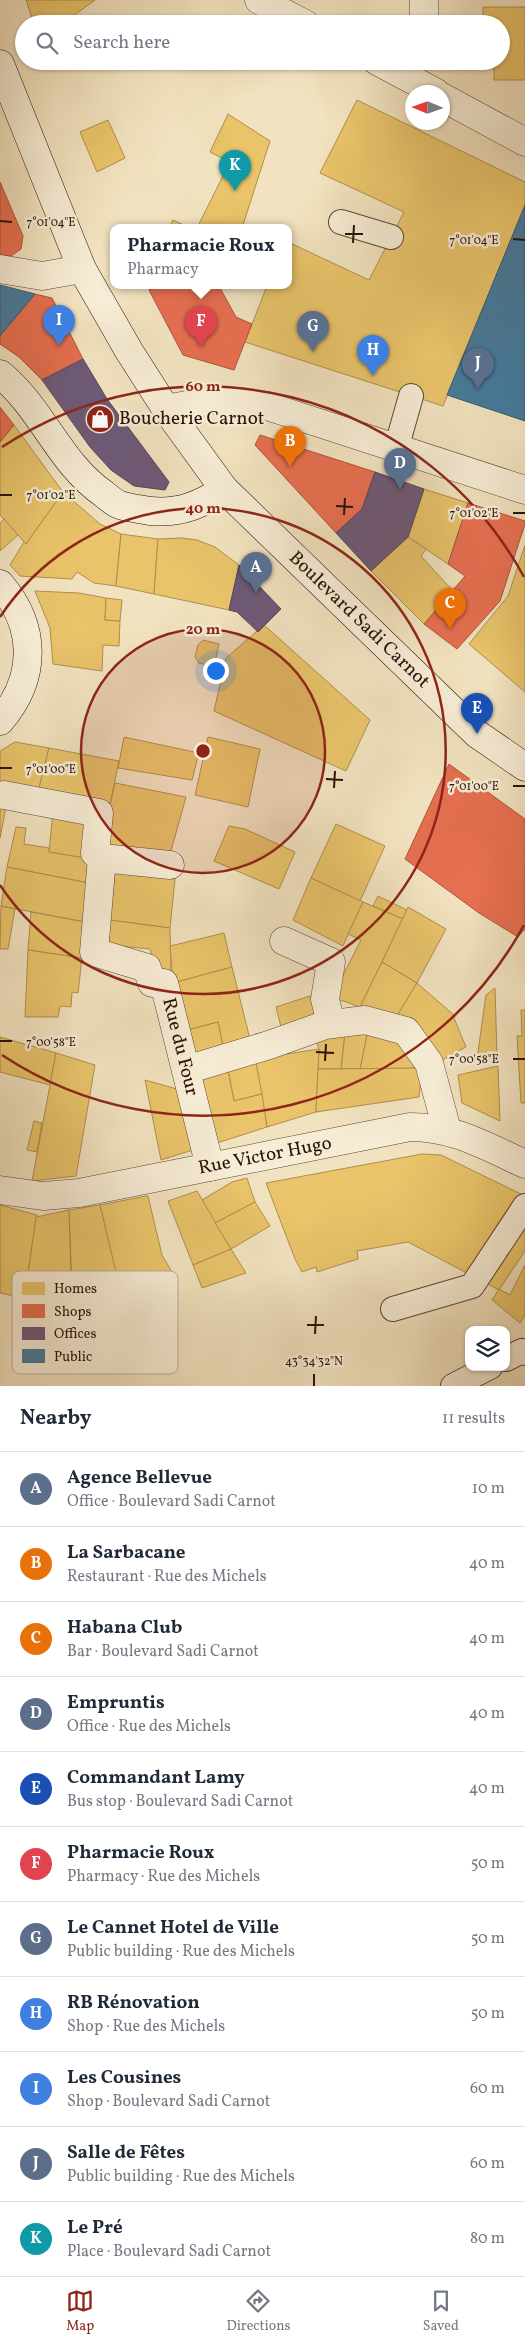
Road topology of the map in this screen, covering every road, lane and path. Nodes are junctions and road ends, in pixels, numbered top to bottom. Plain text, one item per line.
1 (260, 0) edge
2 (424, 0) edge
3 (288, 15) edge
4 (424, 15) edge
5 (0, 64) edge
6 (398, 70) edge
7 (431, 84) edge
8 (525, 142) edge
9 (341, 222) dead end
10 (391, 237) dead end
11 (82, 268) junction
12 (0, 269) edge
13 (0, 374) edge
14 (411, 396) dead end
15 (166, 409) junction
16 (396, 449) junction
17 (224, 489) junction
18 (525, 490) edge
19 (0, 584) edge
20 (0, 720) edge
21 (525, 767) edge
22 (2, 794) edge
23 (102, 858) junction
24 (170, 866) dead end
25 (284, 941) dead end
26 (331, 1024) junction
27 (186, 1070) junction
28 (447, 1130) junction
29 (525, 1164) edge
30 (210, 1167) junction
31 (0, 1190) edge
32 (525, 1206) edge
33 (393, 1309) dead end
34 (525, 1353) edge
35 (510, 1357) edge
36 (482, 1371) edge
37 (453, 1386) edge

1 - 3 street
2 - 4 street
5 - 11 street, Boulevard Sadi Carnot
6 - 7 street
7 - 8 street
9 - 10 lane
11 - 12 street
11 - 15 street, Boulevard Sadi Carnot
13 - 17 street
14 - 16 lane
15 - 16 street
15 - 17 street, Boulevard Sadi Carnot
16 - 18 street
17 - 21 street, Boulevard Sadi Carnot
19 - 20 street
22 - 23 street, Rue du Four
23 - 24 street
23 - 27 street, Rue du Four
25 - 26 street
26 - 27 street
26 - 28 street
27 - 30 street, Rue du Four
28 - 29 street, Rue Victor Hugo
28 - 30 street, Rue Victor Hugo
30 - 31 street, Rue Victor Hugo
32 - 33 lane
34 - 35 lane
36 - 37 lane

